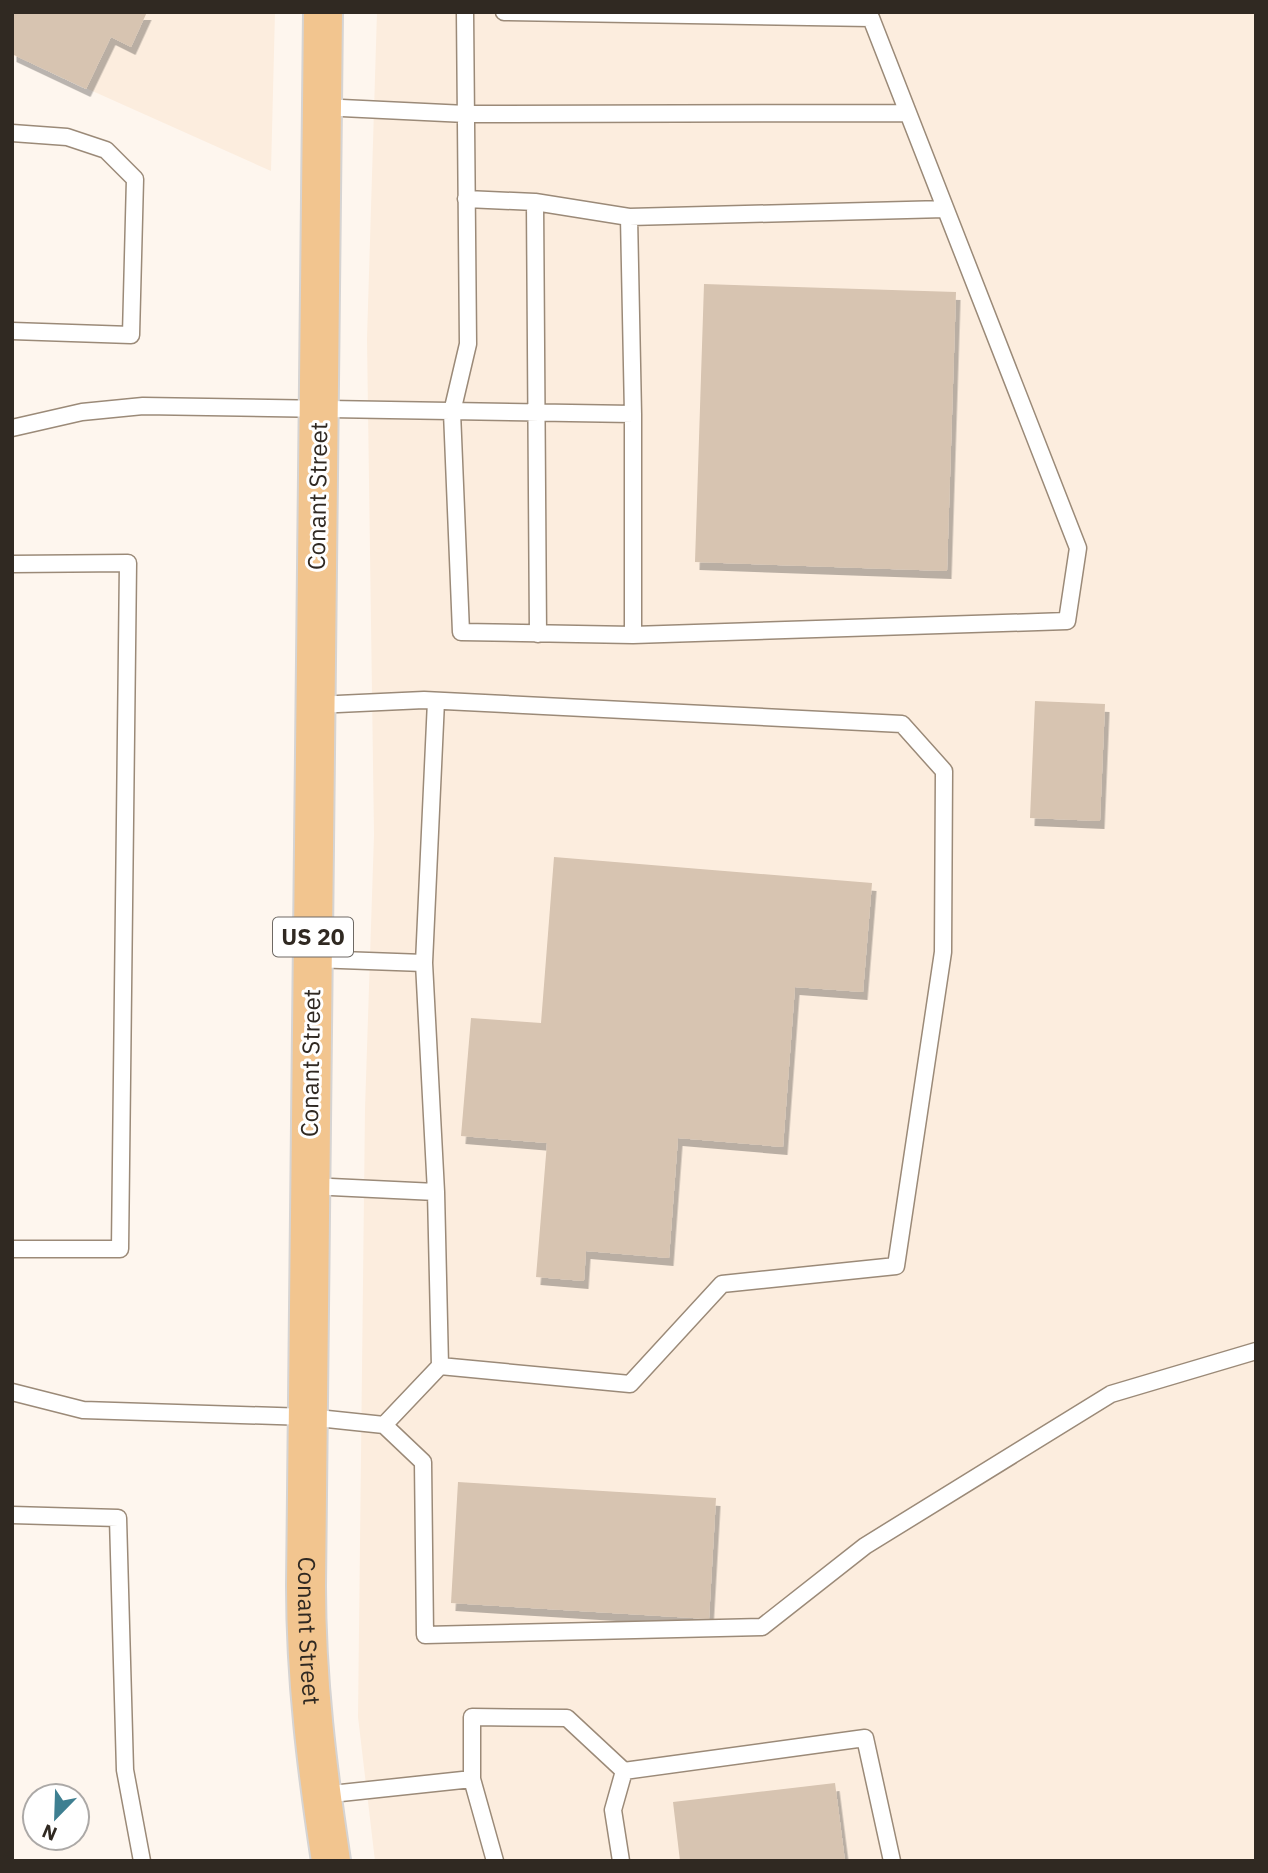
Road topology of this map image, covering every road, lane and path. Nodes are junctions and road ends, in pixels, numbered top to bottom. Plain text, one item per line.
1 (323, 12) edge
2 (465, 12) edge
3 (504, 12) edge
4 (321, 107) junction
5 (908, 113) junction
6 (466, 114) junction
7 (12, 133) edge
8 (467, 199) junction
9 (535, 202) junction
10 (945, 209) junction
11 (629, 217) junction
12 (12, 331) edge
13 (318, 408) junction
14 (452, 412) junction
15 (534, 413) junction
16 (633, 414) junction
17 (12, 428) edge
18 (12, 564) edge
19 (538, 634) junction
20 (633, 635) junction
21 (436, 701) junction
22 (316, 705) junction
23 (313, 958) junction
24 (424, 963) junction
25 (310, 1186) junction
26 (436, 1192) junction
27 (12, 1249) edge
28 (1256, 1351) edge
29 (440, 1366) junction
30 (12, 1392) edge
31 (307, 1417) junction
32 (384, 1424) junction
33 (12, 1515) edge
34 (624, 1770) junction
35 (472, 1779) junction
36 (321, 1796) junction
37 (142, 1861) edge
38 (331, 1861) edge
39 (495, 1861) edge
40 (621, 1861) edge
41 (892, 1861) edge

1 - 4 main road, Conant Street / US 20
2 - 6 lane
3 - 5 lane
4 - 6 lane
4 - 13 main road, Conant Street / US 20
5 - 6 lane
5 - 10 lane
6 - 8 lane
7 - 12 lane
8 - 9 lane
8 - 14 lane
9 - 11 lane
9 - 15 lane
10 - 11 lane
10 - 20 lane
11 - 16 lane
13 - 14 lane
13 - 17 lane
13 - 22 main road, Conant Street / US 20
14 - 15 lane
14 - 19 lane
15 - 16 lane
15 - 19 lane
16 - 20 lane
18 - 27 lane
19 - 20 lane
21 - 22 lane
21 - 24 lane
21 - 29 lane
22 - 23 main road, Conant Street / US 20
23 - 24 lane
23 - 25 main road, Conant Street / US 20
24 - 26 lane
25 - 26 lane
25 - 31 main road, Conant Street / US 20
26 - 29 lane
28 - 32 lane
29 - 32 lane
30 - 31 lane
31 - 32 lane
31 - 36 main road, Conant Street / US 20
33 - 37 lane
34 - 35 lane
34 - 40 lane
34 - 41 lane
35 - 36 lane
35 - 39 lane
36 - 38 main road, Conant Street / US 20

